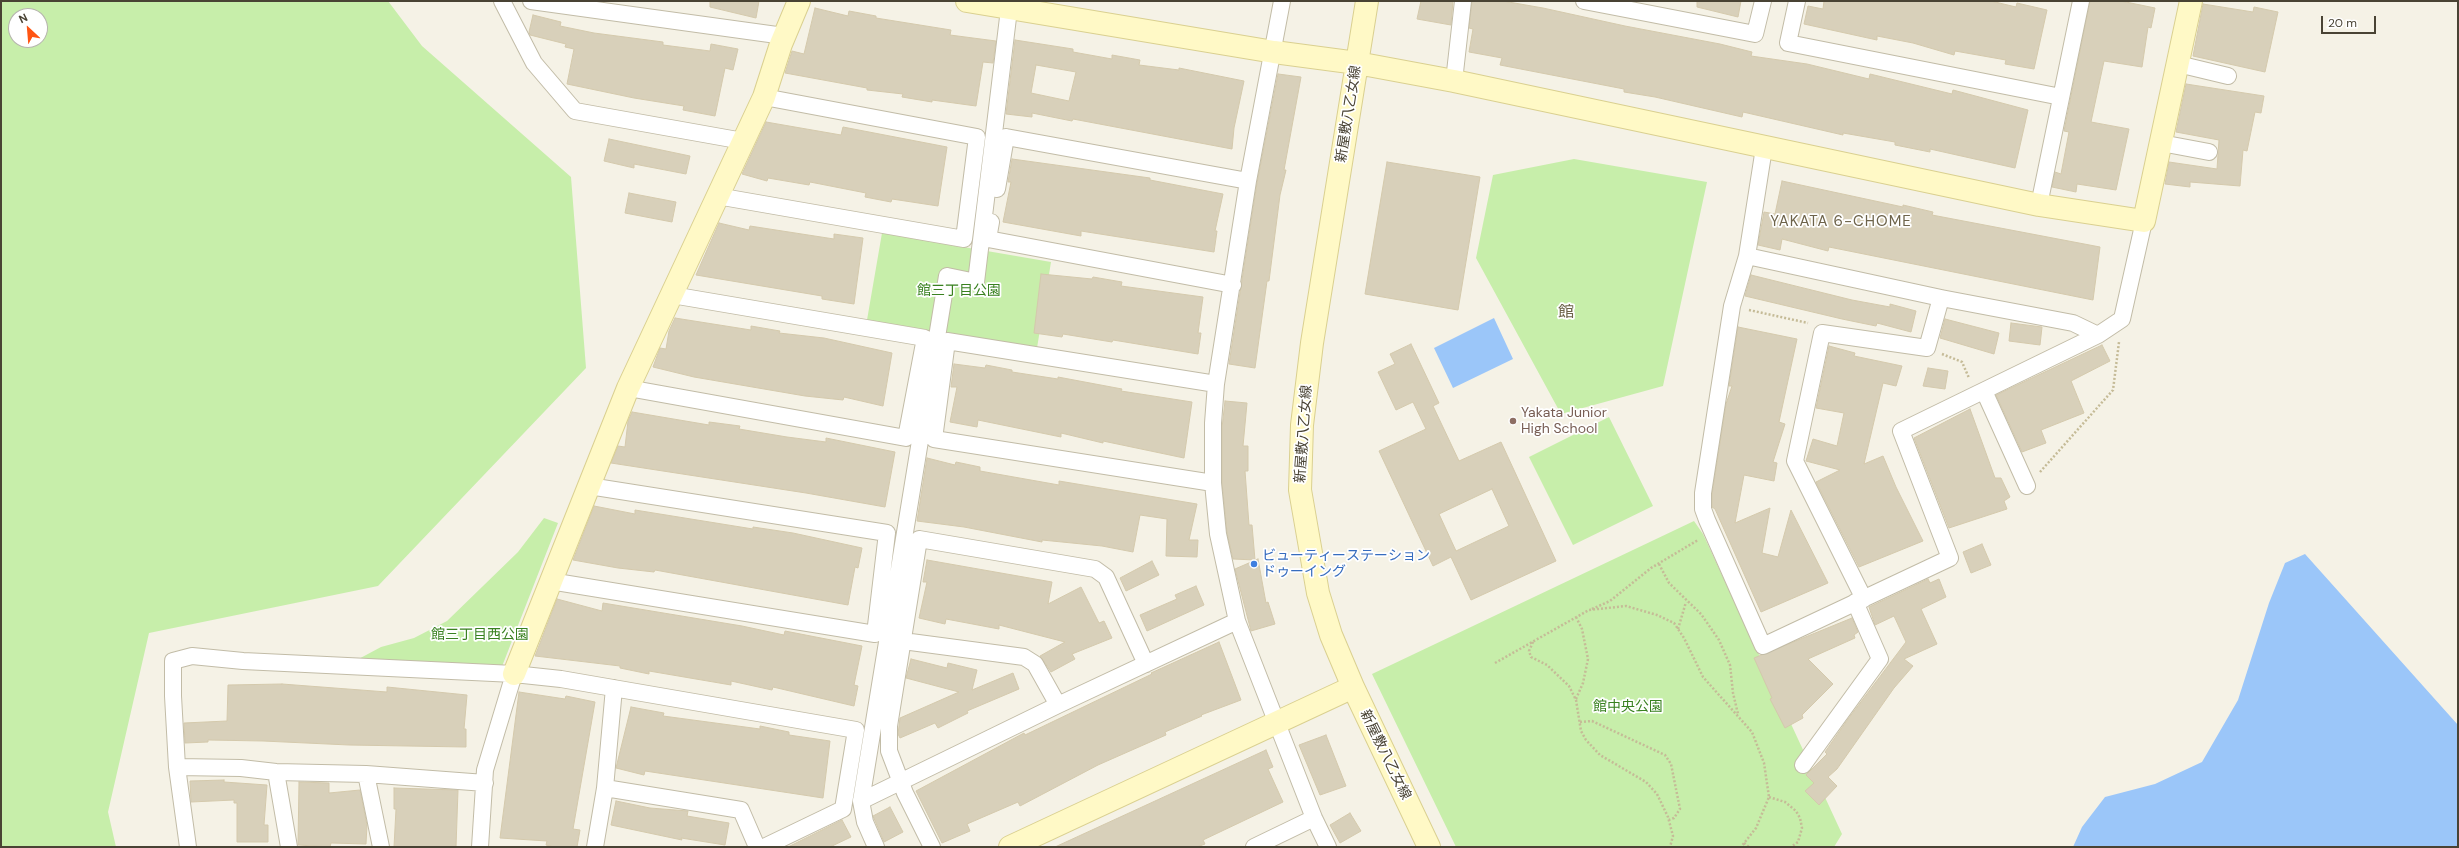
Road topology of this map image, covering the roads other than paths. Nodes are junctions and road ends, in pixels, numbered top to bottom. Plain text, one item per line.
1 (502, 1) edge
2 (531, 1) edge
3 (799, 1) edge
4 (967, 1) edge
5 (1282, 1) edge
6 (1367, 1) edge
7 (1463, 1) edge
8 (1584, 1) edge
9 (1763, 1) edge
10 (1798, 1) edge
11 (2191, 1) edge
12 (2078, 2) edge
13 (1009, 5) edge
14 (784, 36) junction
15 (1274, 52) junction
16 (1357, 63) junction
17 (2178, 64) junction
18 (2228, 76) dead end
19 (1454, 81) junction
20 (764, 97) junction
21 (2060, 97) junction
22 (743, 141) junction
23 (2161, 143) junction
24 (1764, 148) junction
25 (2209, 152) dead end
26 (1248, 181) junction
27 (717, 196) junction
28 (2039, 205) junction
29 (2144, 221) junction
30 (1747, 256) junction
31 (1233, 285) junction
32 (672, 295) junction
33 (1941, 298) junction
34 (2098, 336) junction
35 (1216, 384) junction
36 (628, 388) junction
37 (1980, 393) junction
38 (1213, 483) junction
39 (589, 486) junction
40 (2027, 486) road end
41 (550, 581) junction
42 (1859, 600) junction
43 (1237, 621) junction
44 (903, 641) junction
45 (1146, 664) junction
46 (514, 674) junction
47 (1353, 687) junction
48 (614, 688) junction
49 (1058, 705) junction
50 (1276, 722) junction
51 (1803, 765) dead end
52 (177, 767) junction
53 (276, 772) junction
54 (366, 774) junction
55 (901, 780) junction
56 (485, 783) junction
57 (606, 788) junction
58 (861, 801) junction
59 (1314, 818) junction
60 (188, 847) edge
61 (289, 847) edge
62 (381, 847) edge
63 (480, 847) edge
64 (595, 847) edge
65 (757, 847) edge
66 (764, 847) edge
67 (876, 847) edge
68 (932, 847) edge
69 (1010, 847) edge
70 (1254, 847) edge
71 (1328, 847) edge
72 (1429, 847) edge

1 - 22 street
2 - 14 street
3 - 14 street
4 - 13 street
5 - 15 street
6 - 16 street, 新屋敷八乙女線
7 - 19 street
8 - 9 street
10 - 21 street
11 - 17 street
12 - 21 street
13 - 15 street
13 - 58 street
14 - 20 street
15 - 16 street
15 - 26 street
16 - 19 street
16 - 47 street, 新屋敷八乙女線
17 - 18 street
17 - 23 street
19 - 24 street
20 - 22 street
20 - 27 street
21 - 28 street
22 - 27 street
23 - 25 street
23 - 29 street
24 - 28 street
24 - 30 street
26 - 31 street
26 - 31 street
27 - 32 street
28 - 29 street
29 - 34 street
30 - 33 street
30 - 42 street
31 - 35 street
32 - 36 street
32 - 36 street
33 - 34 street
33 - 42 street
34 - 37 street
35 - 38 street
35 - 38 street
36 - 39 street
37 - 40 street
37 - 42 street
38 - 43 street
39 - 41 street
39 - 41 street
41 - 46 street
42 - 51 street
43 - 45 street
43 - 50 street
44 - 45 street
44 - 49 street
44 - 55 street
45 - 49 street
46 - 48 street
46 - 52 street
46 - 56 street
47 - 50 street
47 - 72 street, 新屋敷八乙女線
48 - 57 street
48 - 66 street
49 - 55 street
50 - 59 street
50 - 69 street
52 - 53 street
52 - 60 street
53 - 54 street
53 - 61 street
54 - 56 street
54 - 62 street
55 - 58 street
55 - 68 street
56 - 63 street
57 - 64 street
57 - 65 street
58 - 67 street
59 - 70 street
59 - 71 street

